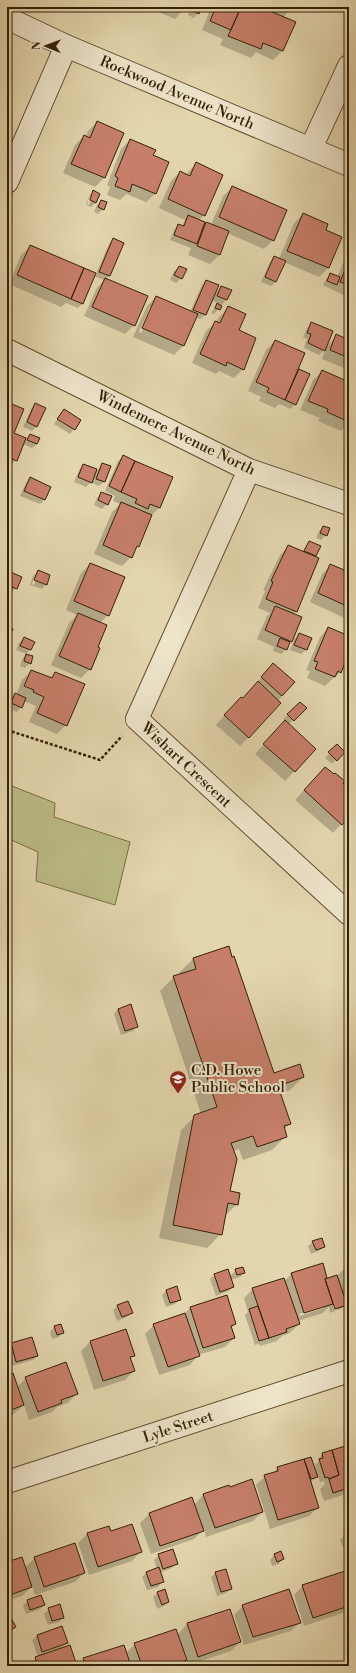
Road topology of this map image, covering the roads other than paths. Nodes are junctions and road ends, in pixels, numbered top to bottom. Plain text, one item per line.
1 (7, 18) edge
2 (66, 46) junction
3 (349, 66) edge
4 (311, 148) junction
5 (349, 165) edge
6 (7, 182) edge
7 (7, 350) edge
8 (249, 470) junction
9 (349, 504) edge
10 (349, 914) edge
11 (349, 1371) edge
12 (7, 1482) edge

1 - 2 street, Rockwood Avenue North
2 - 4 street, Rockwood Avenue North
2 - 6 street
3 - 4 street
4 - 5 street, Rockwood Avenue North
7 - 8 street, Windemere Avenue North
8 - 9 street, Windemere Avenue North
8 - 10 street, Wishart Crescent
11 - 12 street, Lyle Street

